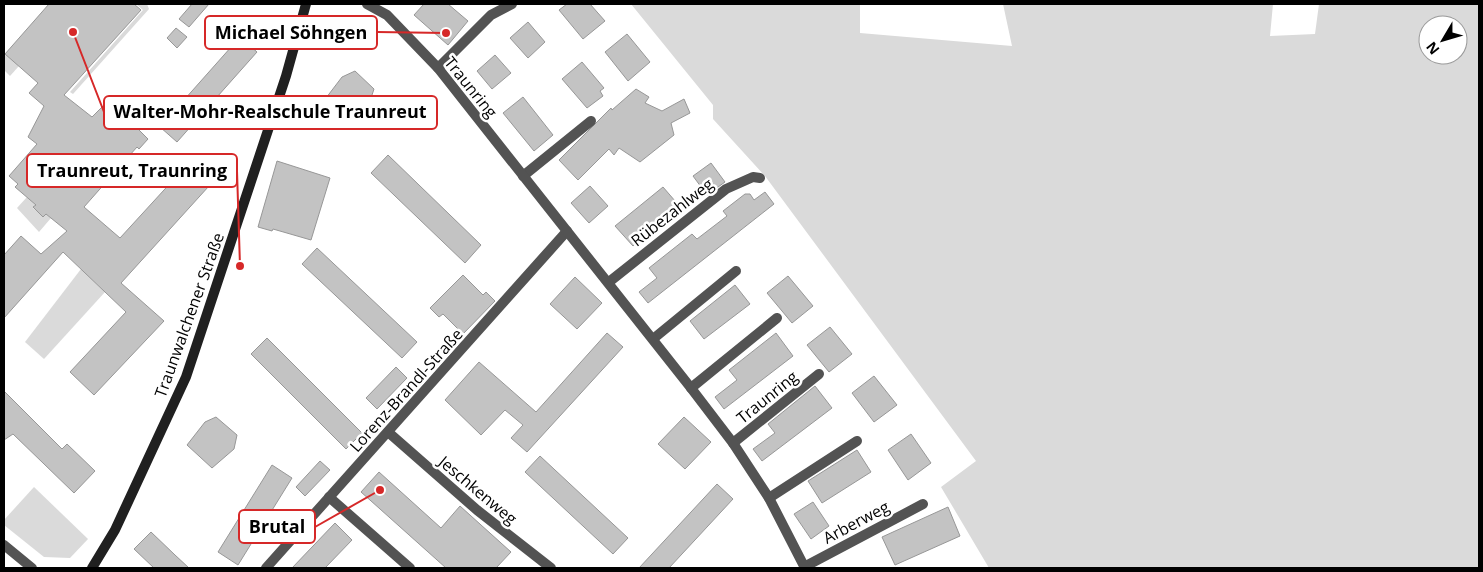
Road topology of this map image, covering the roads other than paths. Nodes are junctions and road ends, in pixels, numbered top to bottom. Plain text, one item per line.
1 (306, 4) edge
2 (317, 4) edge
3 (367, 4) edge
4 (512, 4) edge
5 (438, 68) junction
6 (590, 121) dead end
7 (524, 176) junction
8 (760, 178) dead end
9 (567, 231) junction
10 (736, 271) dead end
11 (608, 282) junction
12 (777, 318) dead end
13 (652, 339) junction
14 (819, 374) dead end
15 (691, 388) junction
16 (388, 432) junction
17 (857, 441) dead end
18 (734, 443) junction
19 (329, 497) junction
20 (769, 498) junction
21 (923, 504) dead end
22 (4, 545) edge
23 (32, 568) edge
24 (92, 568) edge
25 (266, 568) edge
26 (410, 568) edge
27 (551, 568) edge
28 (804, 568) edge

1 - 2 main road
1 - 24 main road, Traunwalchener Straße
3 - 5 street, Traunring
4 - 5 street
5 - 7 street, Traunring
6 - 7 street
7 - 9 street, Traunring
8 - 11 street, Rübezahlweg
9 - 11 street, Traunring
9 - 16 street, Lorenz-Brandl-Straße
10 - 13 street
11 - 13 street, Traunring
12 - 15 street
13 - 15 street, Traunring
14 - 18 street, Traunring
15 - 18 street, Traunring
16 - 19 street, Lorenz-Brandl-Straße
16 - 27 street, Jeschkenweg
17 - 20 street
18 - 20 street, Traunring
19 - 25 street, Lorenz-Brandl-Straße
19 - 26 street
20 - 28 street, Traunring
21 - 28 street, Arberweg
22 - 23 street

